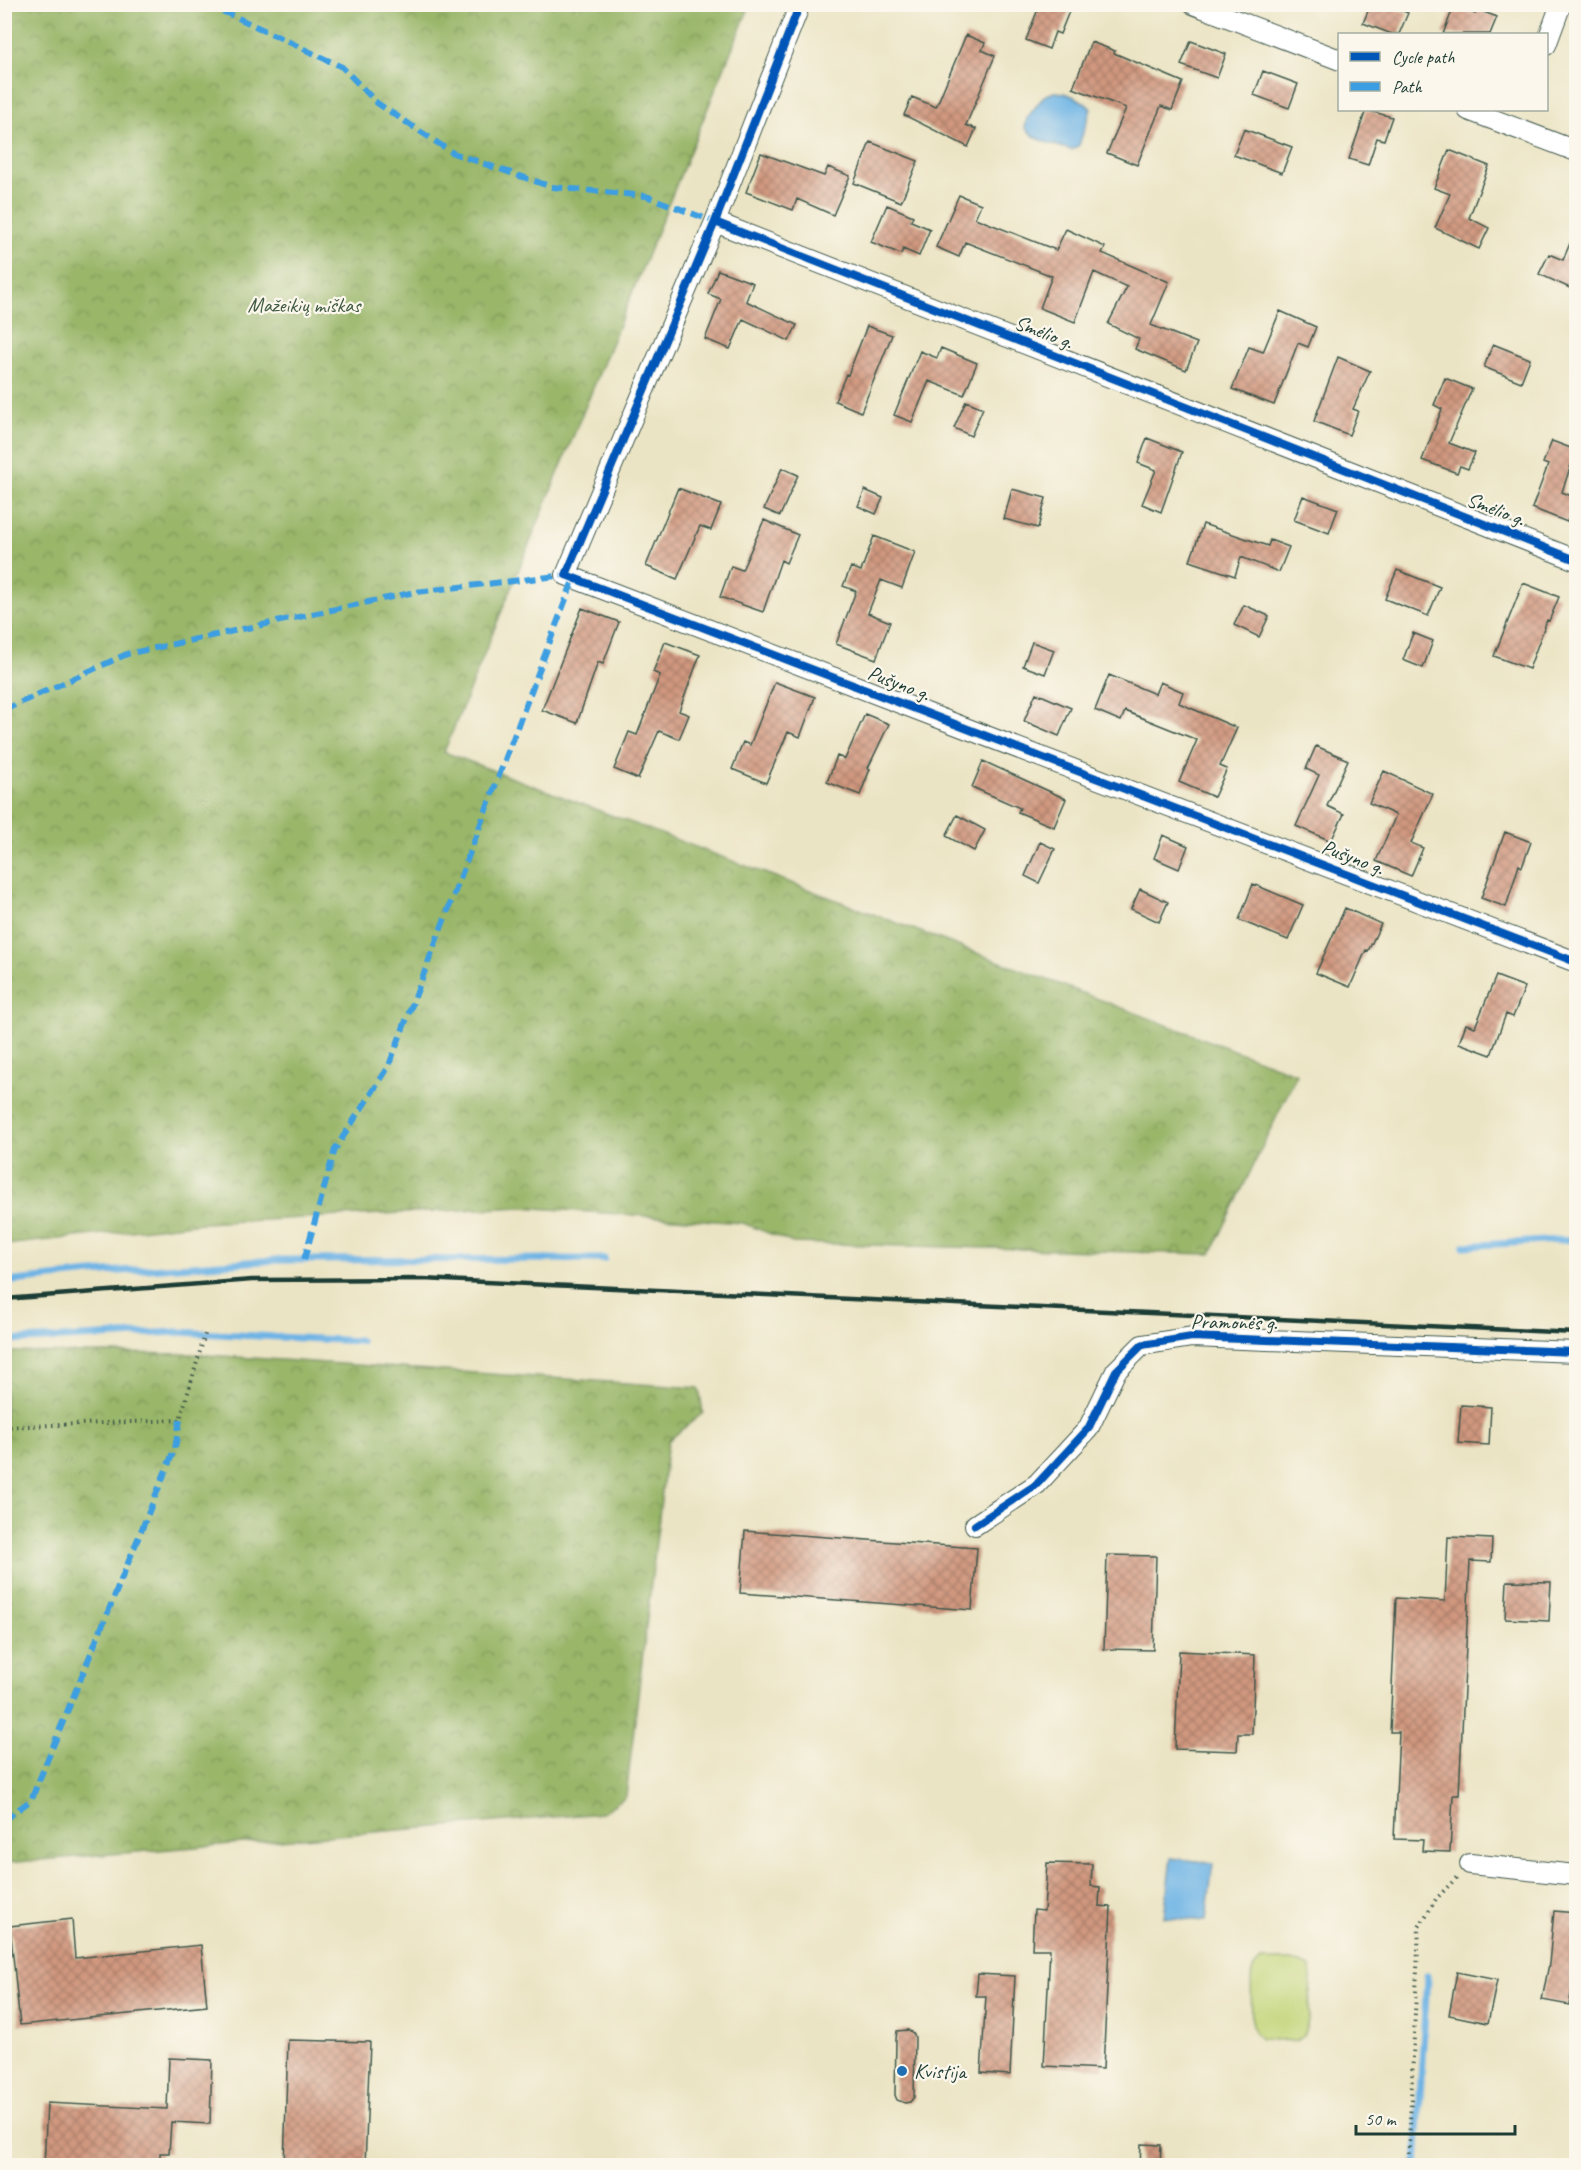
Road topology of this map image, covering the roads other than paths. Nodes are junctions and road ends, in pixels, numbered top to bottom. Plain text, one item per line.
1 (800, 4) edge
2 (1193, 4) edge
3 (1561, 4) edge
4 (1548, 40) edge
5 (1338, 59) edge
6 (1474, 111) edge
7 (1520, 119) edge
8 (1576, 151) edge
9 (715, 222) junction
10 (1576, 560) edge
11 (1576, 962) edge
12 (1576, 1352) edge
13 (975, 1525) dead end
14 (1470, 1864) road end
15 (1576, 1875) edge

1 - 9 street
2 - 5 street
3 - 4 street
6 - 7 street
7 - 8 street
9 - 10 street, Smėlio g.
9 - 11 street, Pušyno g.
12 - 13 street, Pramonės g.
14 - 15 street

